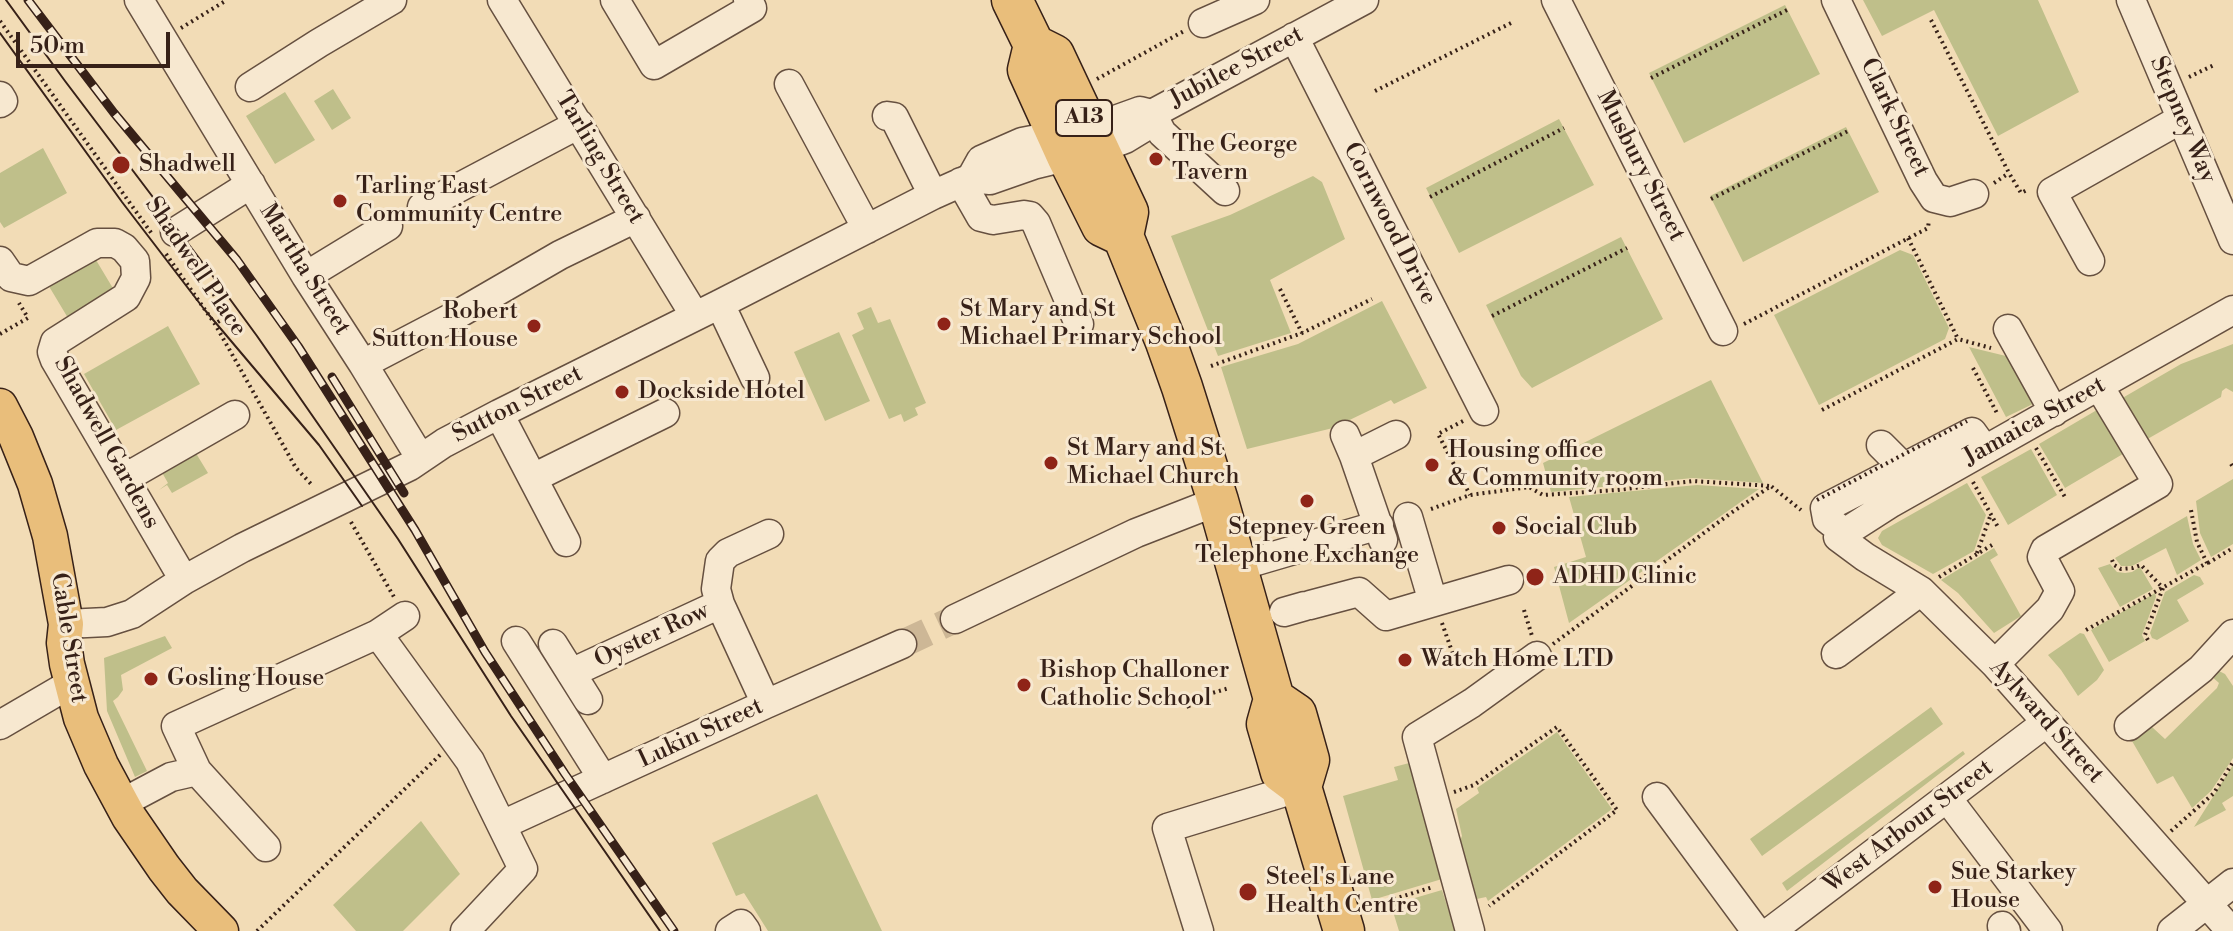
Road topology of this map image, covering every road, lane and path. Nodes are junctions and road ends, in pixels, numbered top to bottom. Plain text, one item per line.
1 (139, 0) edge
2 (227, 0) edge
3 (392, 0) edge
4 (502, 0) edge
5 (615, 0) edge
6 (748, 0) edge
7 (1012, 0) edge
8 (1255, 0) edge
9 (1364, 0) edge
10 (1836, 0) edge
11 (2131, 0) edge
12 (1558, 1) edge
13 (1787, 10) dead end
14 (1931, 20) dead end
15 (0, 21) edge
16 (1203, 23) joint
17 (1511, 23) dead end
18 (1294, 37) junction
19 (163, 39) junction
20 (1651, 78) dead end
21 (1090, 83) dead end
22 (789, 84) dead end
23 (250, 87) dead end
24 (1375, 91) dead end
25 (0, 96) edge
26 (0, 103) edge
27 (2178, 112) junction
28 (1152, 114) junction
29 (887, 116) dead end
30 (579, 124) junction
31 (1564, 128) dead end
32 (1848, 131) dead end
33 (1079, 142) junction
34 (966, 180) junction
35 (251, 184) junction
36 (2029, 189) joint
37 (1225, 191) dead end
38 (1974, 194) dead end
39 (933, 195) junction
40 (1430, 197) dead end
41 (1934, 198) junction
42 (1711, 199) dead end
43 (422, 207) dead end
44 (636, 218) junction
45 (388, 226) dead end
46 (867, 229) junction
47 (1908, 238) junction
48 (164, 239) junction
49 (2233, 240) edge
50 (1627, 248) dead end
51 (2090, 261) dead end
52 (6, 269) edge
53 (306, 276) junction
54 (210, 289) dead end
55 (1280, 289) dead end
56 (1372, 299) dead end
57 (720, 304) junction
58 (2233, 310) edge
59 (695, 316) junction
60 (1492, 316) dead end
61 (215, 324) junction
62 (1079, 324) dead end
63 (2008, 329) dead end
64 (1723, 331) joint
65 (1302, 333) junction
66 (0, 334) edge
67 (363, 364) junction
68 (1211, 366) dead end
69 (1973, 368) dead end
70 (755, 378) dead end
71 (2099, 386) junction
72 (1822, 410) dead end
73 (1484, 411) joint
74 (2054, 412) junction
75 (665, 413) dead end
76 (499, 414) junction
77 (235, 415) dead end
78 (3, 419) edge
79 (1967, 421) dead end
80 (2017, 432) junction
81 (1396, 435) dead end
82 (1881, 445) dead end
83 (422, 456) junction
84 (1974, 456) junction
85 (1904, 468) junction
86 (125, 478) junction
87 (533, 478) junction
88 (1771, 486) junction
89 (318, 491) dead end
90 (1470, 495) junction
91 (2065, 497) dead end
92 (1817, 500) dead end
93 (1218, 501) junction
94 (2191, 510) dead end
95 (1991, 514) junction
96 (347, 515) dead end
97 (1408, 517) joint
98 (1999, 529) dead end
99 (769, 534) dead end
100 (1842, 535) junction
101 (566, 542) dead end
102 (1992, 545) dead end
103 (2233, 548) edge
104 (1977, 555) junction
105 (2112, 560) dead end
106 (2207, 563) junction
107 (1236, 567) junction
108 (184, 580) junction
109 (1509, 580) dead end
110 (2163, 588) junction
111 (1920, 590) junction
112 (1433, 602) junction
113 (720, 604) junction
114 (1299, 608) dead end
115 (405, 616) joint
116 (955, 619) tunnel mouth
117 (66, 624) junction
118 (2086, 630) dead end
119 (378, 634) junction
120 (516, 641) dead end
121 (2149, 642) dead end
122 (553, 644) dead end
123 (902, 644) tunnel mouth
124 (2229, 649) edge
125 (1836, 654) dead end
126 (1537, 656) joint
127 (1455, 660) dead end
128 (1995, 664) junction
129 (571, 673) junction
130 (70, 684) junction
131 (1229, 688) dead end
132 (588, 700) dead end
133 (766, 704) junction
134 (1189, 708) dead end
135 (2047, 722) junction
136 (0, 725) edge
137 (2129, 726) dead end
138 (455, 741) junction
139 (2233, 762) edge
140 (197, 771) junction
141 (603, 779) junction
142 (1301, 787) junction
143 (1657, 797) dead end
144 (1432, 798) junction
145 (1947, 798) junction
146 (122, 803) junction
147 (502, 825) junction
148 (2169, 833) dead end
149 (266, 847) dead end
150 (1454, 881) junction
151 (2233, 883) edge
152 (2207, 905) junction
153 (1489, 906) dead end
154 (1357, 918) edge
155 (221, 931) edge
156 (257, 931) edge
157 (465, 931) edge
158 (730, 931) edge
159 (746, 931) edge
160 (1199, 931) edge
161 (1470, 931) edge
162 (1756, 931) edge
163 (1771, 931) edge
164 (2048, 931) edge
165 (2172, 931) edge
166 (2231, 931) edge

1 - 19 street, Martha Street
2 - 19 path
3 - 23 street
4 - 30 street, Tarling Street
5 - 6 street
7 - 33 highway, A13
8 - 16 street
9 - 18 street, Jubilee Street
10 - 41 street, Clark Street
11 - 27 street, Stepney Way
12 - 64 street, Musbury Street
13 - 20 path
14 - 36 path
15 - 48 path, Shadwell Place
16 - 21 path
17 - 24 path
18 - 28 street, Jubilee Street
18 - 73 street, Cornwood Drive
19 - 35 street, Martha Street
22 - 46 street
25 - 26 street
27 - 36 street
27 - 49 street, Stepney Way
27 - 51 street
28 - 33 street, Jubilee Street
28 - 37 street
29 - 39 street
30 - 43 street
30 - 44 street, Tarling Street
31 - 40 path
32 - 42 path
33 - 34 street, Sutton Street
33 - 93 highway, A13
34 - 39 street, Sutton Street
34 - 62 street
35 - 48 street
35 - 53 street, Martha Street
38 - 41 street, Clark Street
39 - 46 street, Sutton Street
41 - 47 path
44 - 59 street, Tarling Street
44 - 67 street
45 - 53 street
46 - 57 street, Sutton Street
47 - 64 path
47 - 72 path
48 - 61 path, Shadwell Place
50 - 60 path
52 - 66 path
52 - 86 street, Shadwell Gardens
53 - 67 street, Martha Street
54 - 61 path
55 - 65 path
56 - 65 path
57 - 59 street, Sutton Street
57 - 70 street
58 - 71 street, Jamaica Street
59 - 76 street, Sutton Street
61 - 89 path, Shadwell Place
63 - 74 street
65 - 68 path
67 - 83 street, Martha Street
69 - 80 path
71 - 74 street, Jamaica Street
71 - 128 street
73 - 90 path
74 - 80 street, Jamaica Street
75 - 87 street
76 - 83 street, Sutton Street
76 - 87 street
77 - 86 street
78 - 117 main road, Cable Street
79 - 92 path, bridge
80 - 84 street, Jamaica Street
80 - 91 path
81 - 107 street
82 - 85 street
83 - 108 street, Sutton Street
84 - 85 street
84 - 95 path
84 - 100 street, Jamaica Street
85 - 100 street
86 - 108 street, Shadwell Gardens
87 - 101 street
88 - 90 path
88 - 100 path
88 - 126 path
90 - 97 path
93 - 107 highway, A13
93 - 116 street
94 - 106 path
95 - 98 path
95 - 104 path
96 - 115 path
97 - 112 street
99 - 113 street
100 - 111 street, Aylward Street
102 - 104 path
103 - 106 path
104 - 111 path
105 - 110 path
106 - 110 path
107 - 142 highway, A13
108 - 117 street, Sutton Street
109 - 112 street
110 - 118 path
110 - 121 path
111 - 125 street
111 - 128 street, Aylward Street
112 - 114 street
112 - 127 path
113 - 129 street, Oyster Row
113 - 133 street, Oyster Row
115 - 119 street
117 - 130 main road, Cable Street
119 - 138 street
119 - 140 street
120 - 141 street
122 - 129 street
123 - 133 street, Lukin Street
124 - 137 street
126 - 144 street
128 - 135 street, Aylward Street
129 - 132 street
130 - 136 street
130 - 146 main road, Cable Street
131 - 134 path
133 - 141 street, Lukin Street
135 - 145 street, West Arbour Street
135 - 152 street, Aylward Street
138 - 147 street
138 - 156 path
139 - 148 path
140 - 146 street
140 - 149 street
141 - 147 street, Lukin Street
142 - 154 highway, A13
142 - 160 street
143 - 162 street
144 - 150 street
144 - 153 path
145 - 163 street, West Arbour Street
145 - 164 street
146 - 155 main road, Cable Street
147 - 157 street
150 - 154 path
150 - 161 street
151 - 152 street
152 - 165 street
152 - 166 street, Aylward Street
158 - 159 street

